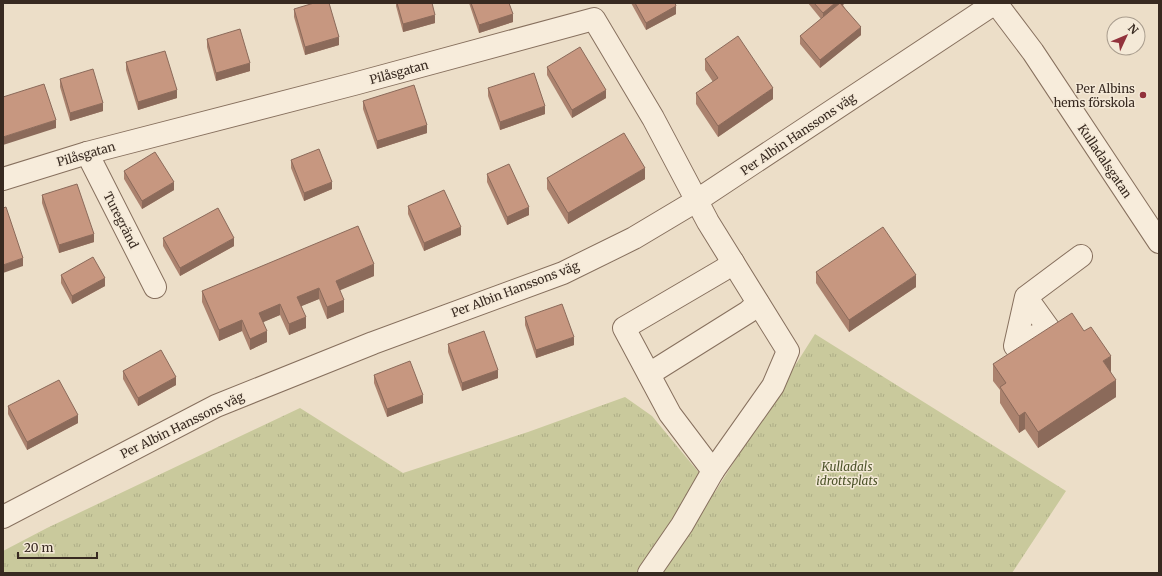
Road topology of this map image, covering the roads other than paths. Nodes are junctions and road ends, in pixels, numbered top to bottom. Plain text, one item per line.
1 (996, 3) edge
2 (87, 153) junction
3 (3, 179) edge
4 (696, 201) junction
5 (1159, 242) edge
6 (1081, 256) dead end
7 (732, 262) junction
8 (155, 287) dead end
9 (1026, 297) dead end
10 (758, 303) junction
11 (648, 374) junction
12 (714, 471) junction
13 (3, 517) edge
14 (649, 573) edge

1 - 4 street, Per Albin Hanssons väg
1 - 5 street, Kulladalsgatan
2 - 3 street, Pilåsgatan
2 - 4 street, Pilåsgatan
2 - 8 street, Turegränd
4 - 7 street
4 - 13 street, Per Albin Hanssons väg
6 - 9 street
7 - 10 street
7 - 11 street
10 - 11 street
10 - 12 street
11 - 12 street
12 - 14 street

